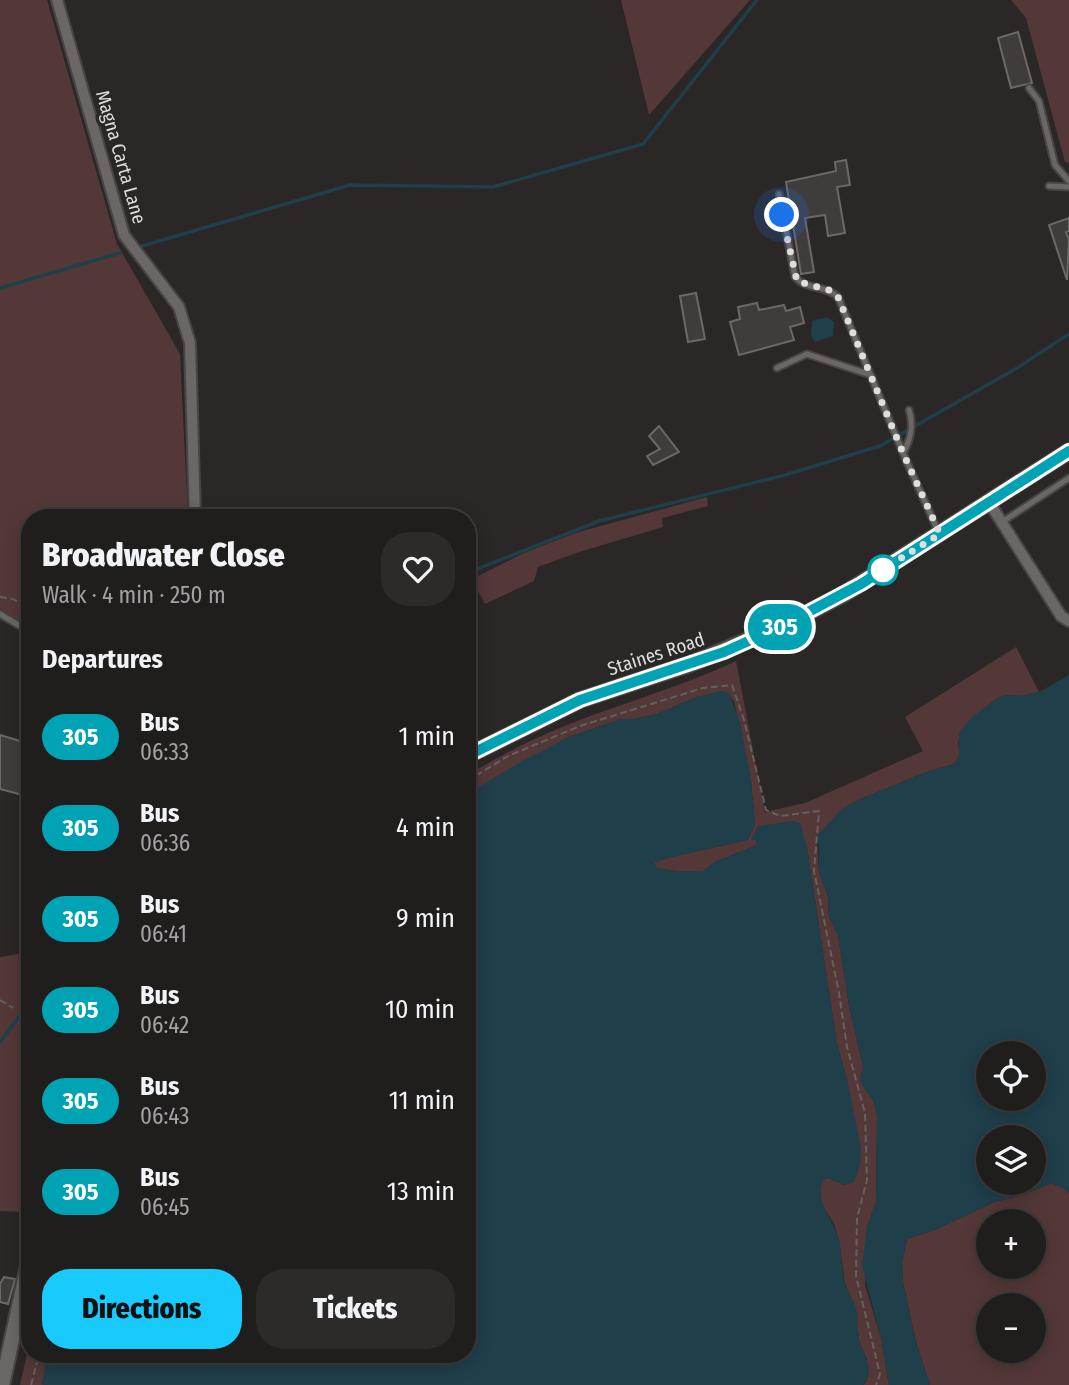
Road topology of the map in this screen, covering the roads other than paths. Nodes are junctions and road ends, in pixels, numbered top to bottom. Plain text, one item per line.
1 (57, 0) edge
2 (1029, 88) dead end
3 (1069, 181) edge
4 (1049, 186) dead end
5 (1069, 187) edge
6 (779, 194) dead end
7 (778, 368) dead end
8 (871, 375) junction
9 (909, 410) dead end
10 (1069, 451) edge
11 (903, 453) junction
12 (1069, 478) edge
13 (989, 502) junction
14 (195, 509) edge
15 (1002, 522) junction
16 (940, 534) junction
17 (0, 614) edge
18 (1069, 621) edge
19 (21, 627) edge
20 (476, 751) edge
21 (21, 1297) edge
22 (2, 1385) edge

1 - 14 street, Magna Carta Lane
2 - 3 lane
4 - 5 lane
6 - 8 lane
7 - 8 lane
8 - 11 lane
9 - 11 lane
10 - 13 main road, Staines Road
11 - 16 lane
12 - 15 lane
13 - 15 street
13 - 16 main road, Staines Road
15 - 18 street
16 - 20 main road, Staines Road
17 - 19 lane
21 - 22 main road

